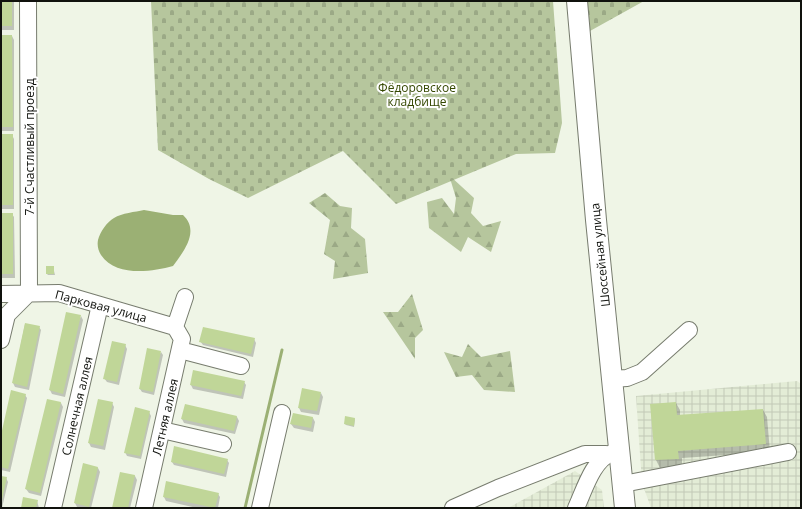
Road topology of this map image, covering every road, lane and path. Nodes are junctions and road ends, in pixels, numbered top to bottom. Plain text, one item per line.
1 (28, 1) edge
2 (577, 1) edge
3 (29, 293) junction
4 (1, 294) edge
5 (185, 297) dead end
6 (100, 305) junction
7 (175, 327) junction
8 (689, 330) dead end
9 (1, 340) edge
10 (180, 350) junction
11 (241, 366) dead end
12 (612, 379) junction
13 (282, 413) dead end
14 (162, 430) junction
15 (224, 444) dead end
16 (613, 452) junction
17 (788, 452) dead end
18 (623, 484) junction
19 (53, 508) edge
20 (145, 508) edge
21 (260, 508) edge
22 (453, 508) edge
23 (576, 508) edge
24 (625, 508) edge

1 - 3 street, 7-й Счастливый проезд
2 - 12 main road, Шоссейная улица
3 - 4 street, Парковая улица
3 - 6 street, Парковая улица
3 - 9 street
5 - 7 street
6 - 7 street, Парковая улица
6 - 19 street, Солнечная аллея
7 - 10 street, Летняя аллея
8 - 12 street
10 - 11 street
10 - 14 street, Летняя аллея
12 - 16 main road, Шоссейная улица
13 - 21 street
14 - 15 street
14 - 20 street, Летняя аллея
16 - 18 main road, Шоссейная улица
16 - 22 street
16 - 23 street
17 - 18 street
18 - 24 main road, Шоссейная улица

